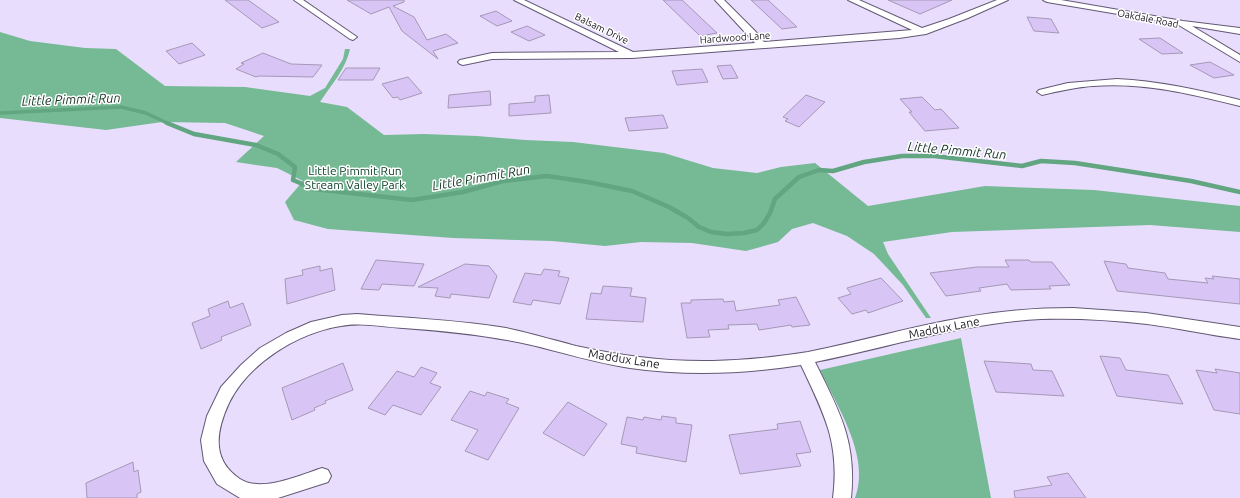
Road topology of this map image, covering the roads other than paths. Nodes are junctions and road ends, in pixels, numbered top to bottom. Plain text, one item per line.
1 (298, 0) edge
2 (518, 0) edge
3 (719, 0) edge
4 (852, 0) edge
5 (1004, 0) edge
6 (1047, 0) edge
7 (1179, 22) junction
8 (1240, 31) edge
9 (923, 32) junction
10 (353, 37) dead end
11 (762, 46) junction
12 (632, 55) junction
13 (1240, 58) edge
14 (463, 62) dead end
15 (1042, 92) dead end
16 (1240, 103) edge
17 (1240, 333) edge
18 (806, 358) junction
19 (322, 476) dead end
20 (842, 498) edge

1 - 10 street
2 - 12 street, Balsam Drive
3 - 11 street
4 - 9 street
5 - 9 street, Hardwood Lane
6 - 7 street, Oakdale Road
7 - 8 street
7 - 13 street, Oakdale Road
9 - 11 street, Hardwood Lane
11 - 12 street, Hardwood Lane
12 - 14 street, Hardwood Lane
15 - 16 street
17 - 18 street, Maddux Lane
18 - 19 street, Maddux Lane
18 - 20 street

